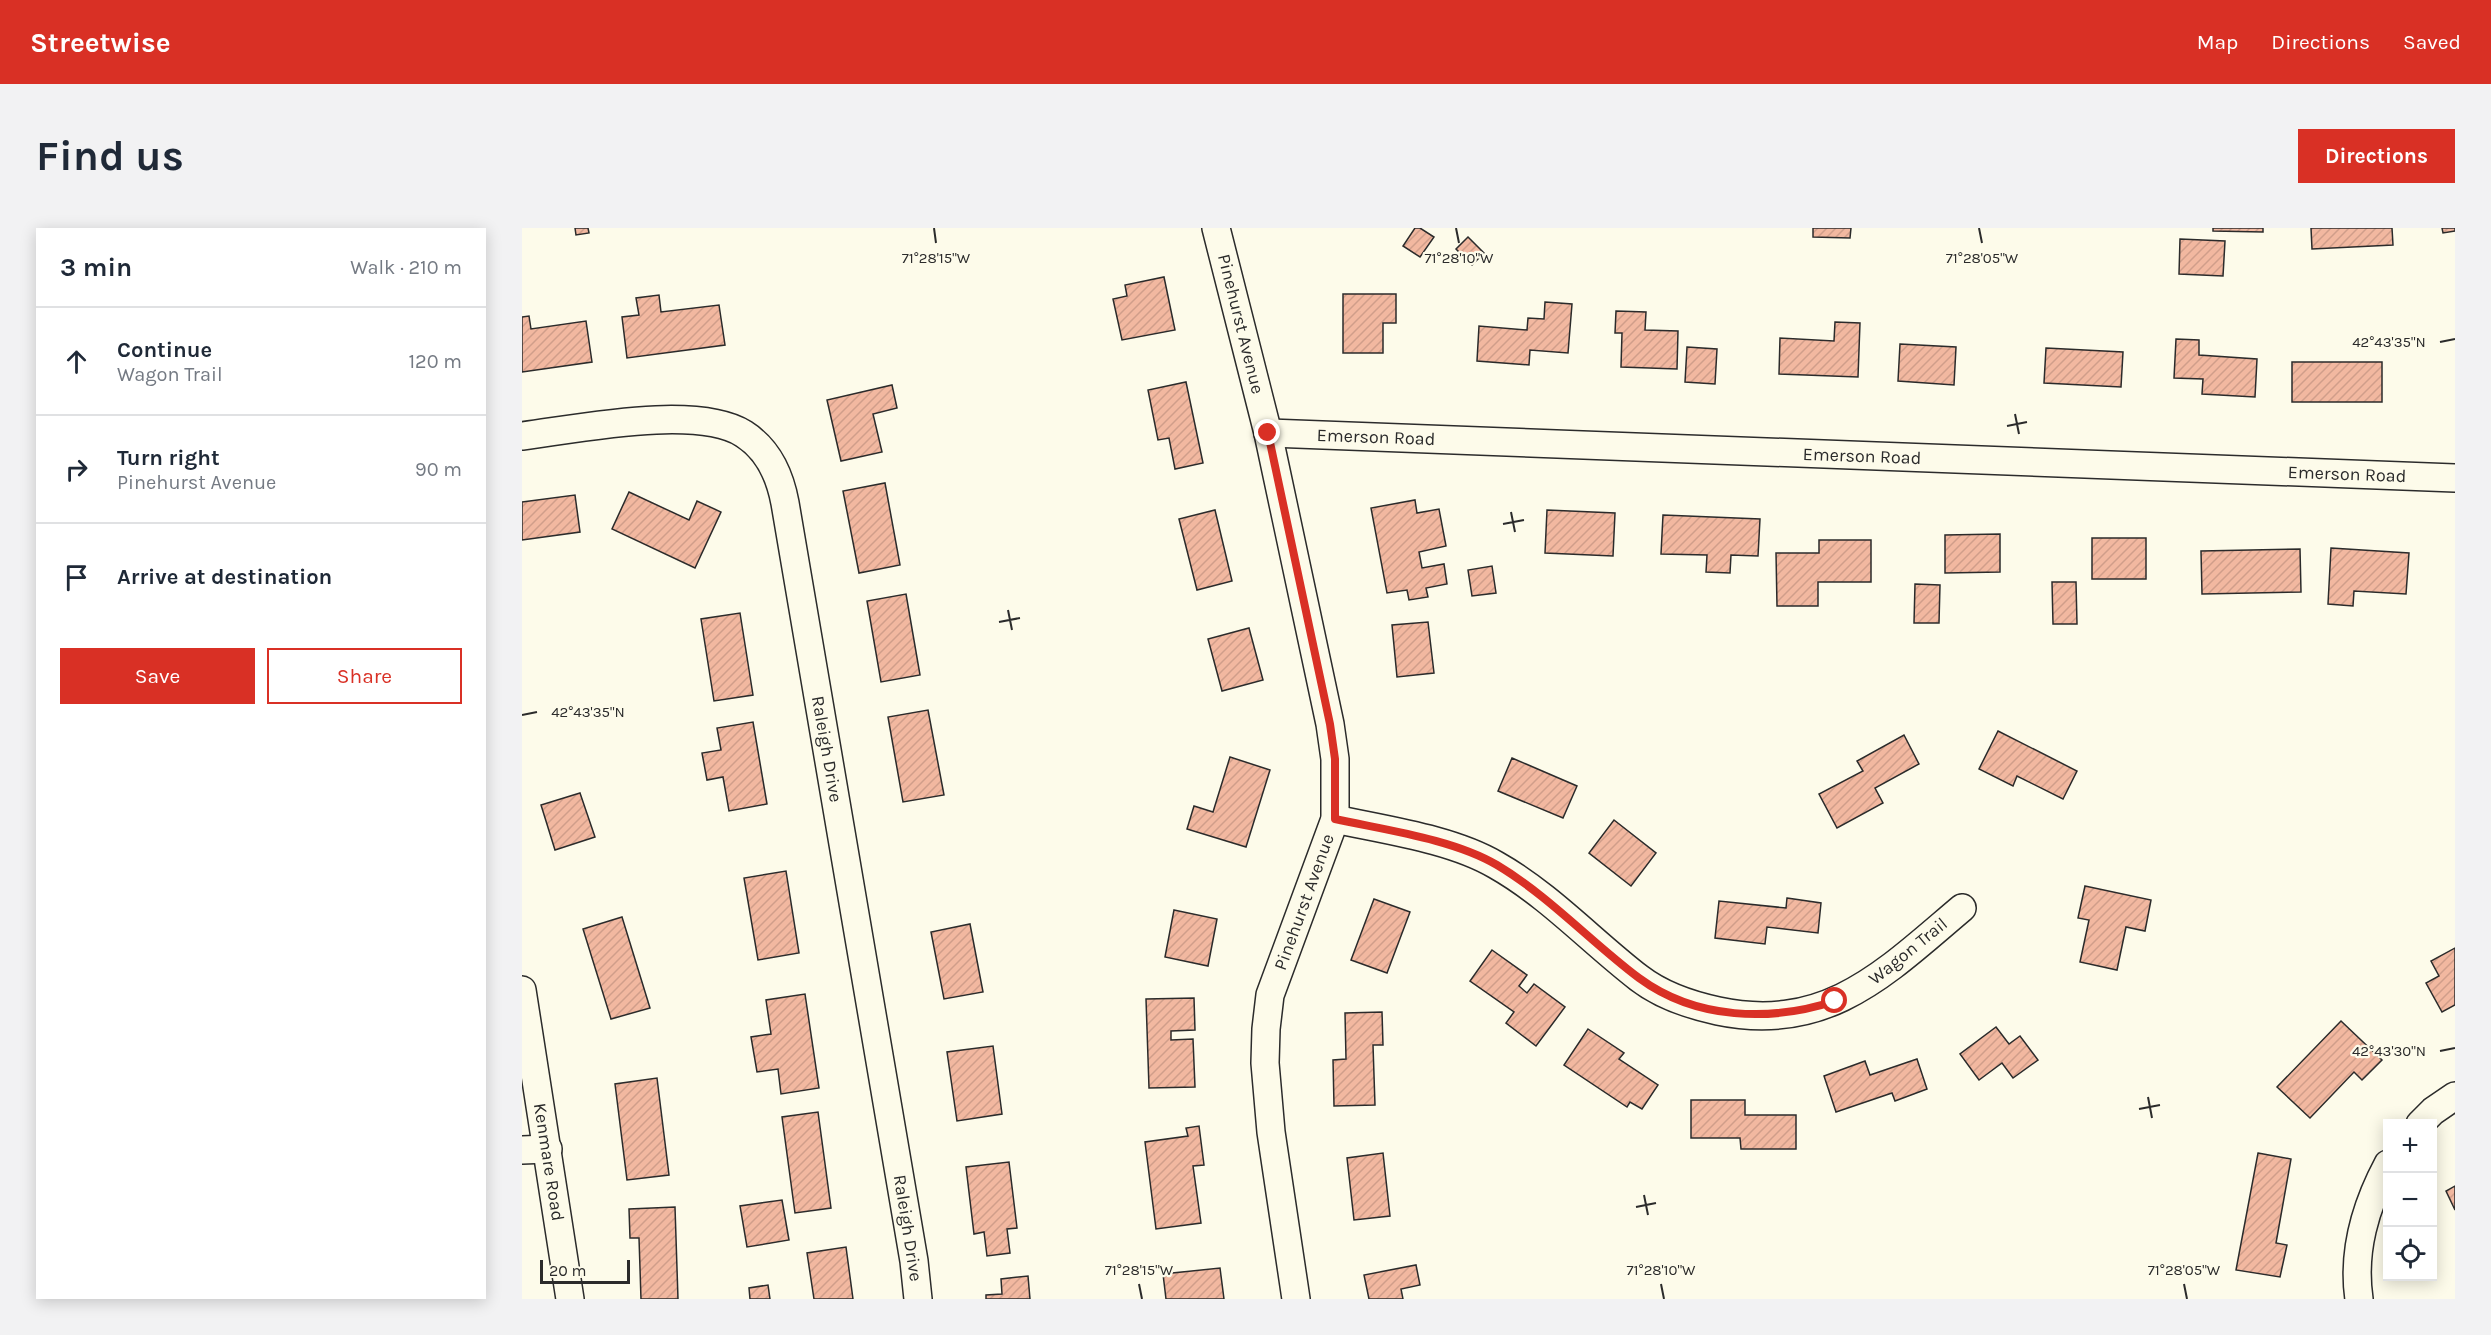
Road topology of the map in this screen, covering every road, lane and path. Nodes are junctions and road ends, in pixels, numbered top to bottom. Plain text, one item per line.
1 (1216, 228) edge
2 (1268, 433) junction
3 (522, 436) edge
4 (2455, 478) edge
5 (1335, 819) junction
6 (1962, 908) dead end
7 (522, 990) edge
8 (2455, 1096) edge
9 (2425, 1119) edge
10 (535, 1149) edge
11 (2383, 1173) edge
12 (570, 1299) edge
13 (918, 1299) edge
14 (1296, 1299) edge
15 (2359, 1299) edge

1 - 2 street, Pinehurst Avenue
2 - 4 street, Emerson Road
2 - 5 street, Pinehurst Avenue
3 - 13 street, Raleigh Drive
5 - 6 street, Wagon Trail
5 - 14 street, Pinehurst Avenue
7 - 10 street, Kenmare Road
8 - 9 street
10 - 12 street, Kenmare Road
11 - 15 street

